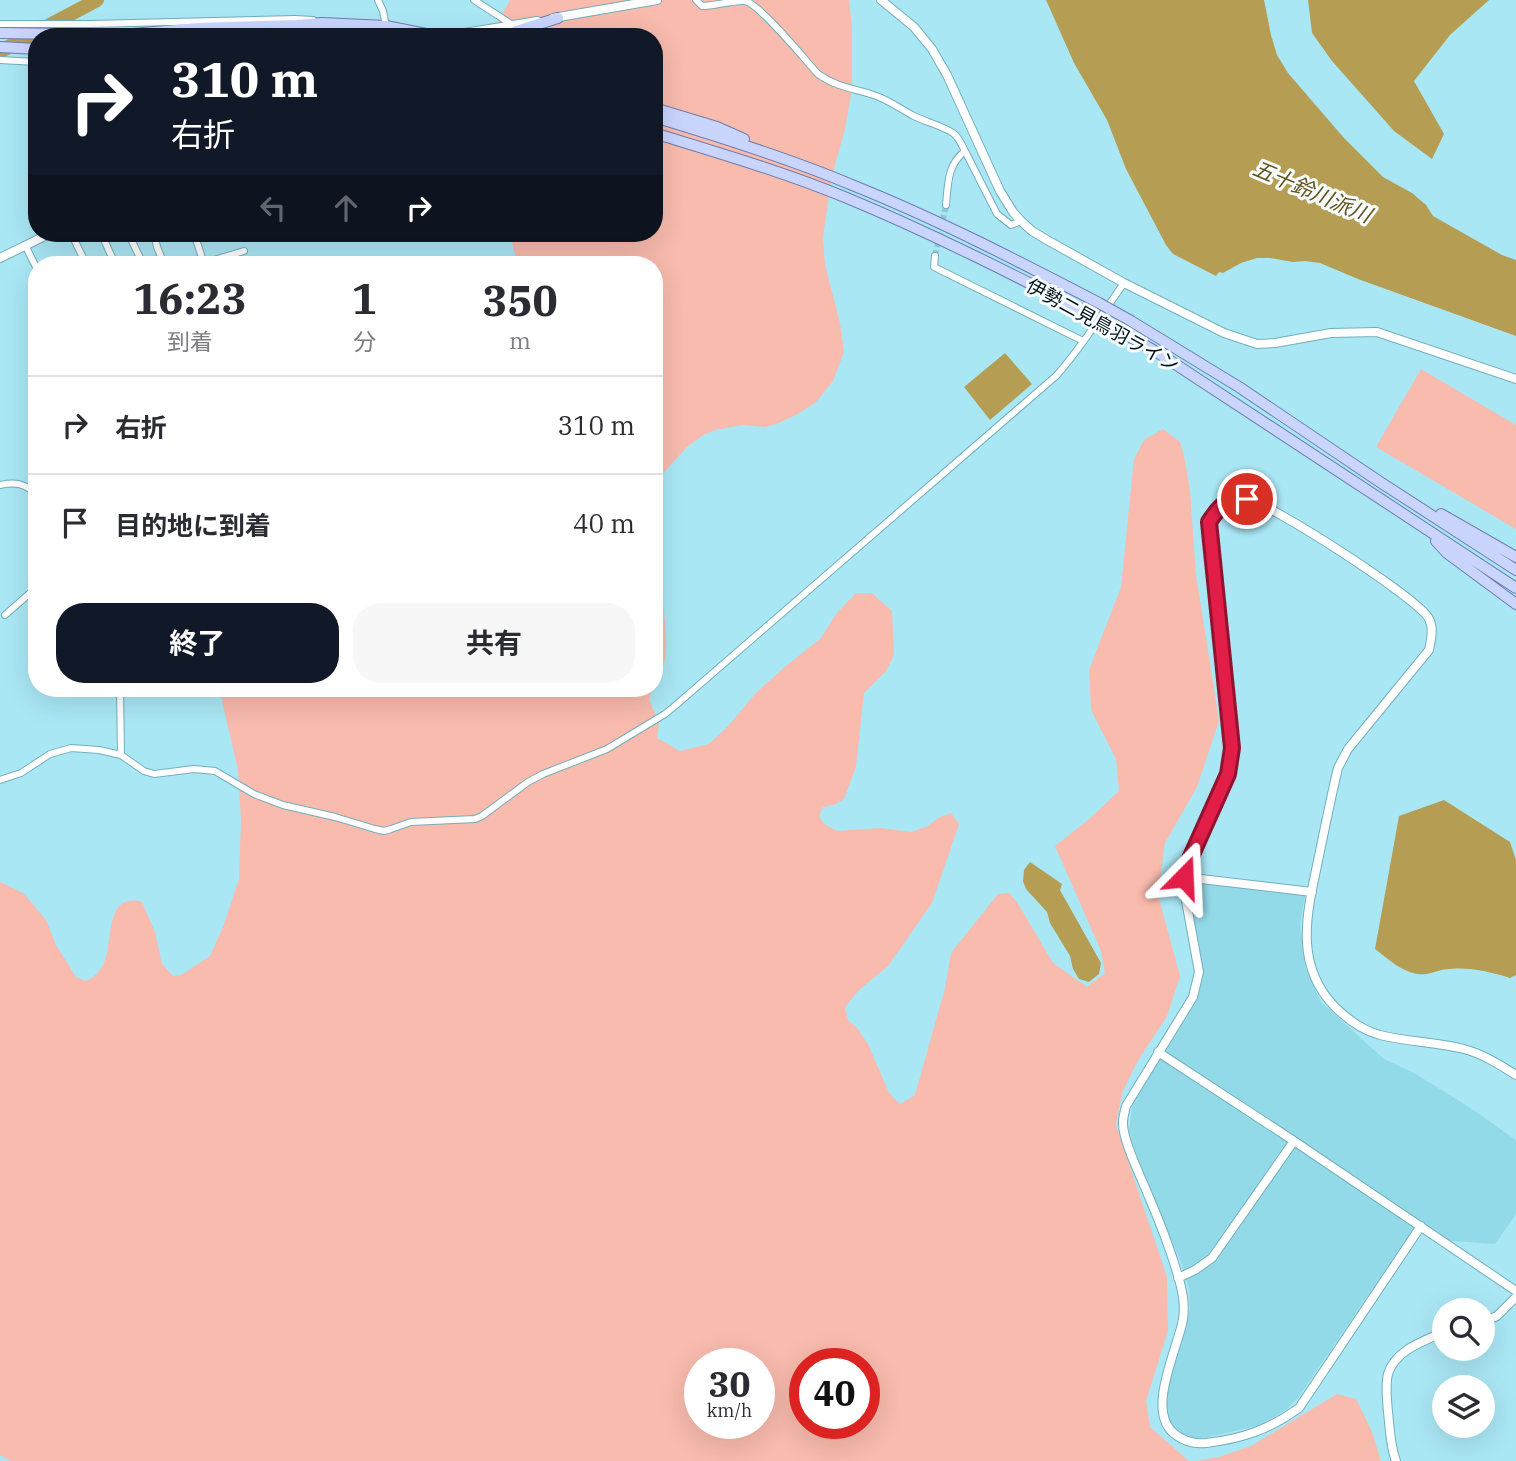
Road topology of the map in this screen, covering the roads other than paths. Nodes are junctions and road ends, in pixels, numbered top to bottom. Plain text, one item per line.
1 (378, 0) edge
2 (474, 0) edge
3 (657, 0) edge
4 (696, 0) edge
5 (881, 0) edge
6 (558, 18) junction
7 (322, 23) junction
8 (512, 24) junction
9 (386, 26) junction
10 (1, 28) edge
11 (199, 28) edge
12 (396, 28) edge
13 (490, 28) edge
14 (526, 28) edge
15 (28, 30) edge
16 (0, 47) edge
17 (28, 49) edge
18 (0, 60) edge
19 (28, 62) edge
20 (663, 111) edge
21 (663, 120) edge
22 (663, 136) edge
23 (965, 151) junction
24 (795, 163) junction
25 (946, 205) tunnel mouth
26 (1021, 221) junction
27 (32, 242) edge
28 (25, 245) junction
29 (244, 251) dead end
30 (30, 256) edge
31 (229, 256) edge
32 (935, 256) dead end
33 (0, 258) edge
34 (1124, 283) junction
35 (1083, 341) junction
36 (1516, 379) edge
37 (1380, 482) junction
38 (0, 485) edge
39 (28, 487) edge
40 (1421, 525) junction
41 (1516, 557) edge
42 (1516, 569) edge
43 (1516, 588) edge
44 (28, 595) edge
45 (1516, 604) edge
46 (5, 615) dead end
47 (120, 697) edge
48 (121, 755) junction
49 (0, 780) edge
50 (1184, 877) junction
51 (1312, 892) junction
52 (1158, 1052) junction
53 (1516, 1075) edge
54 (1294, 1141) junction
55 (1421, 1226) junction
56 (1178, 1278) junction
57 (1516, 1291) edge
58 (1516, 1297) edge
59 (1495, 1317) edge
60 (1432, 1338) edge
61 (1396, 1461) edge

1 - 9 street
2 - 8 street
3 - 6 street
4 - 23 street
5 - 26 street
6 - 8 street
6 - 14 main road
7 - 9 main road
7 - 10 street
7 - 11 main road
8 - 13 street
9 - 12 main road
10 - 15 main road
16 - 17 main road
18 - 19 street
20 - 24 main road
21 - 24 main road, 伊勢二見鳥羽ライン
22 - 40 main road, 伊勢二見鳥羽ライン, bridge
23 - 25 street
23 - 26 street
24 - 37 main road, 伊勢二見鳥羽ライン, bridge
26 - 34 street
27 - 28 street
28 - 30 street
28 - 33 street
29 - 31 street
32 - 35 street
34 - 35 street
34 - 36 street
35 - 48 street
37 - 41 main road
37 - 42 main road, 伊勢二見鳥羽ライン
38 - 39 street
40 - 43 main road, 伊勢二見鳥羽ライン
40 - 45 main road
44 - 46 street
47 - 48 street
48 - 49 street
50 - 51 street
50 - 51 street
50 - 52 street
51 - 53 street
52 - 54 street
52 - 56 street
54 - 55 street
54 - 56 street
55 - 56 street
55 - 57 street
58 - 59 street
60 - 61 street

